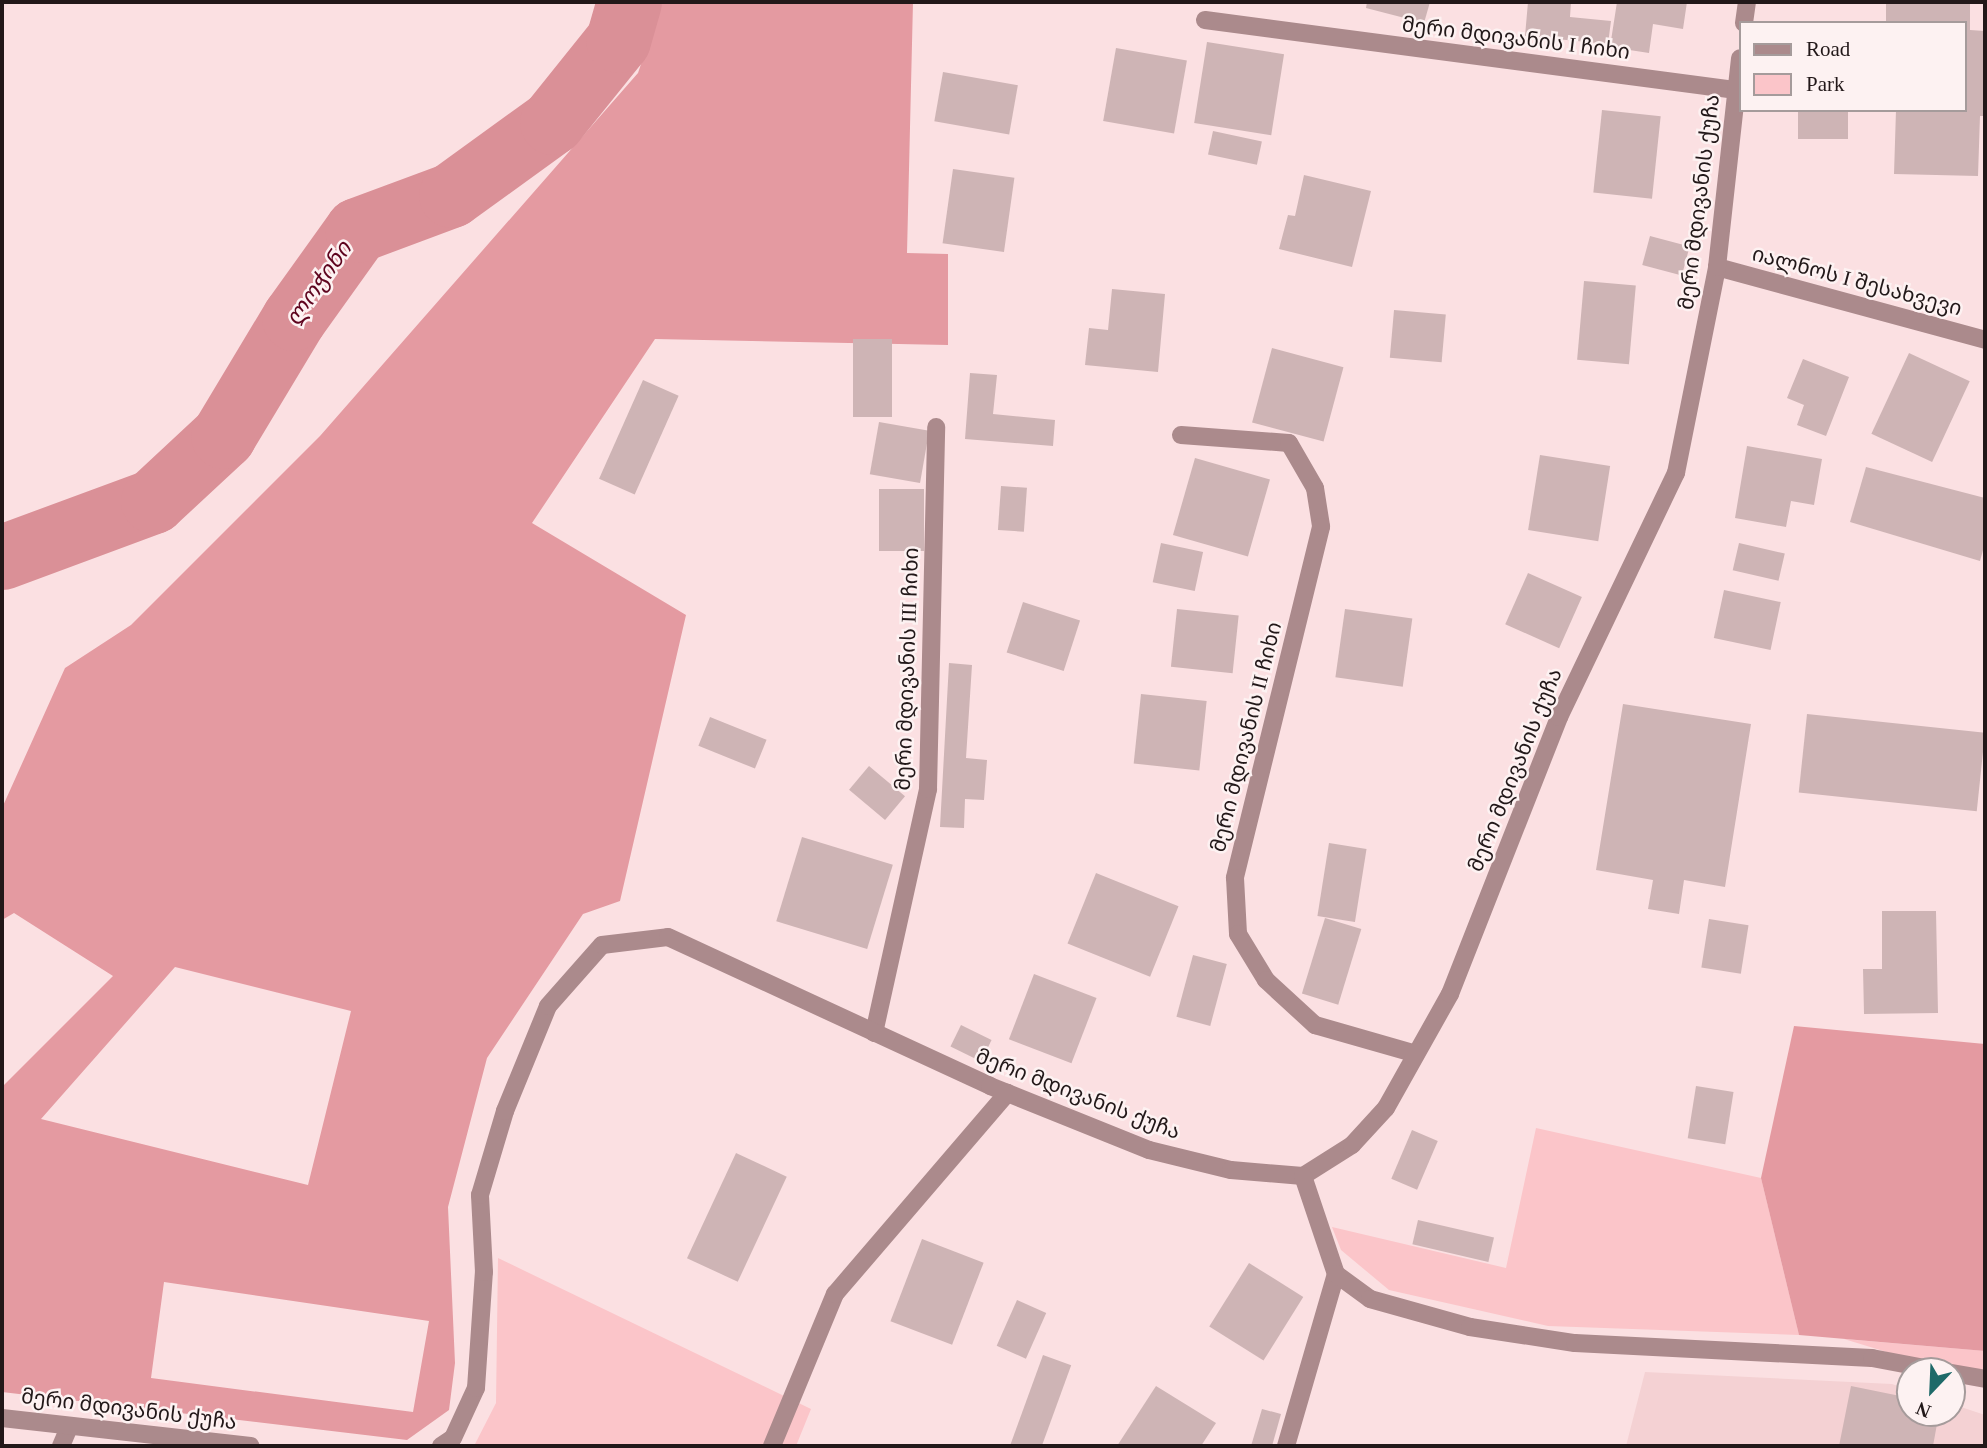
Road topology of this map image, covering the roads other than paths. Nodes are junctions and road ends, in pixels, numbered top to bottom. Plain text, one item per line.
1 (1747, 2) edge
2 (1205, 20) dead end
3 (1744, 21) edge
4 (1738, 79) edge
5 (1737, 90) junction
6 (1717, 267) junction
7 (1985, 340) edge
8 (936, 427) dead end
9 (1181, 435) dead end
10 (874, 1033) junction
11 (1416, 1054) junction
12 (1007, 1093) junction
13 (1303, 1176) junction
14 (1336, 1274) junction
15 (1896, 1363) edge
16 (1966, 1376) edge
17 (1985, 1379) edge
18 (2, 1418) edge
19 (69, 1427) junction
20 (61, 1446) edge
21 (250, 1446) edge
22 (441, 1446) edge
23 (772, 1446) edge
24 (1286, 1446) edge

1 - 3 street
2 - 5 street, მერი მდივანის I ჩიხი
4 - 5 street, მერი მდივანის ქუჩა
5 - 6 street, მერი მდივანის ქუჩა
6 - 7 street, იალნოს I შესახვევი
6 - 11 street, მერი მდივანის ქუჩა
8 - 10 street, მერი მდივანის III ჩიხი
9 - 11 street, მერი მდივანის II ჩიხი
10 - 12 street, მერი მდივანის ქუჩა
10 - 22 street, მერი მდივანის ქუჩა
11 - 13 street, მერი მდივანის ქუჩა
12 - 13 street, მერი მდივანის ქუჩა
12 - 23 street
13 - 14 street
14 - 15 street
14 - 24 street
16 - 17 street
18 - 19 street, მერი მდივანის ქუჩა
19 - 20 street
19 - 21 street, მერი მდივანის ქუჩა

